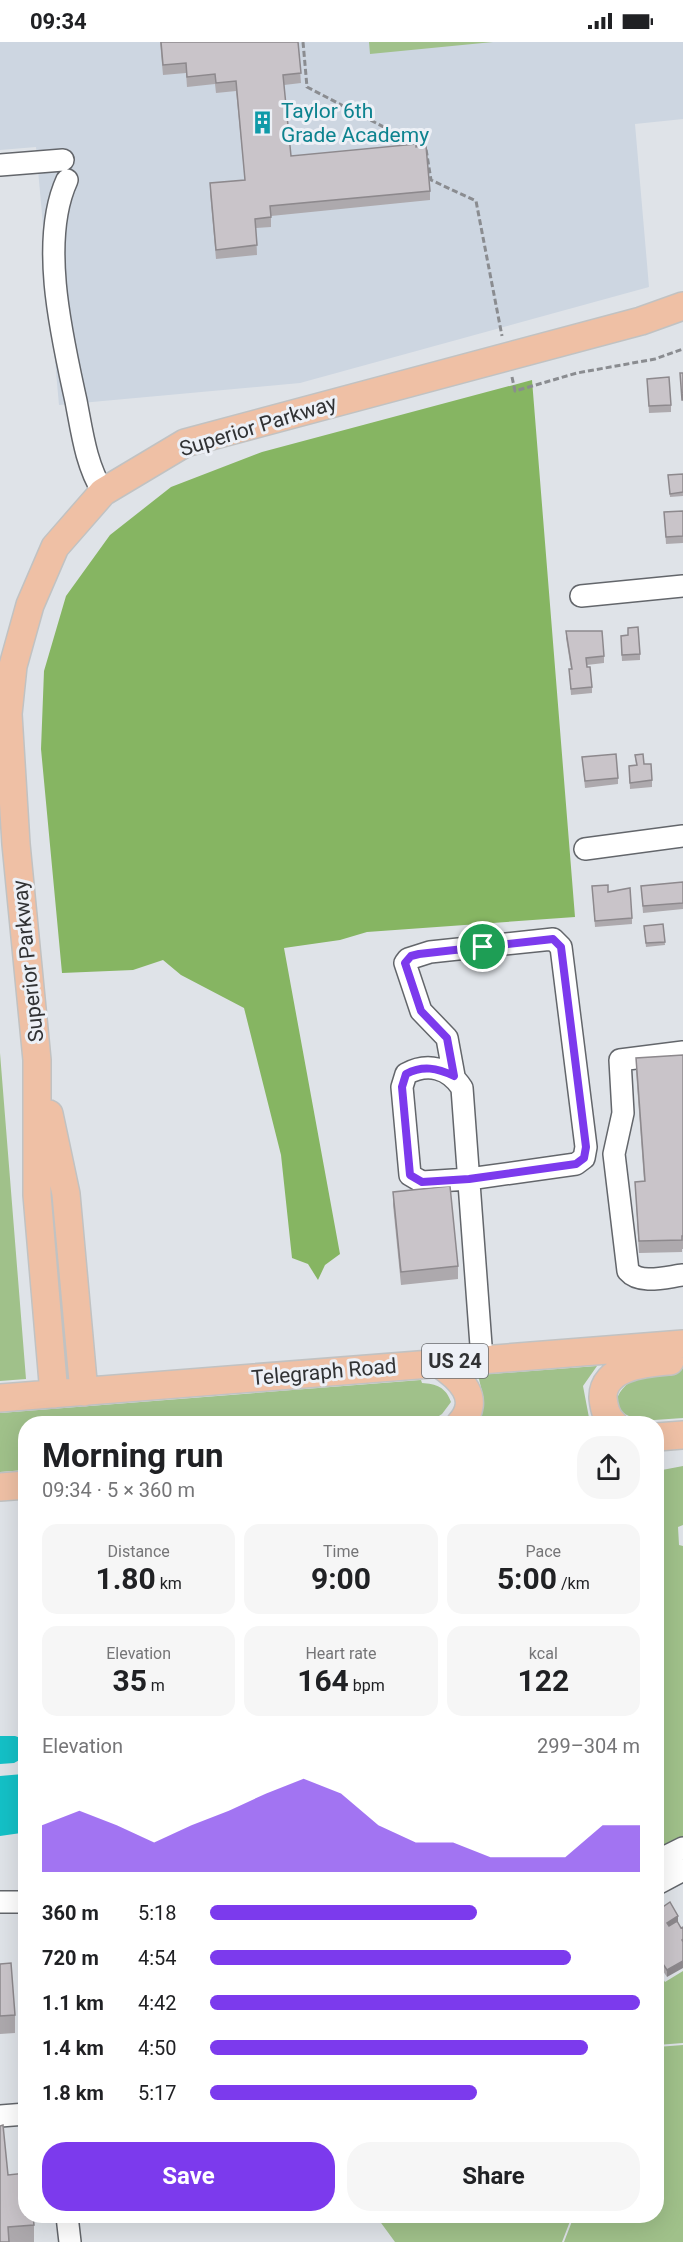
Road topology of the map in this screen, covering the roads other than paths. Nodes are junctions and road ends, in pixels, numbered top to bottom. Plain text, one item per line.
1 (0, 165) edge
2 (683, 306) edge
3 (103, 492) junction
4 (683, 586) edge
5 (581, 596) dead end
6 (683, 836) edge
7 (585, 849) dead end
8 (683, 1052) edge
9 (38, 1060) junction
10 (454, 1076) junction
11 (469, 1179) junction
12 (683, 1275) edge
13 (683, 1344) edge
14 (482, 1359) junction
15 (683, 1360) edge
16 (438, 1363) junction
17 (84, 1392) junction
18 (54, 1394) junction
19 (0, 1398) edge
20 (464, 1416) edge
21 (609, 1416) edge
22 (683, 1434) edge
23 (664, 1436) edge
24 (18, 1486) edge
25 (0, 1487) edge
26 (675, 1864) edge
27 (664, 1876) edge
28 (0, 1902) edge
29 (18, 1902) edge
30 (18, 2115) edge
31 (0, 2116) edge
32 (68, 2223) edge
33 (70, 2242) edge

1 - 3 street
2 - 3 main road, Superior Parkway
3 - 9 main road, Superior Parkway
4 - 5 street
6 - 7 street
8 - 12 street
9 - 17 main road, Superior Parkway
9 - 18 main road, Superior Parkway
10 - 11 street
10 - 11 street
10 - 11 street
11 - 14 street
13 - 14 main road, Telegraph Road / US 24
14 - 16 main road, Telegraph Road / US 24
15 - 21 main road
16 - 17 main road, Telegraph Road / US 24
16 - 20 main road
17 - 18 main road, Telegraph Road / US 24
18 - 19 main road, Telegraph Road / US 24
22 - 23 main road
24 - 25 main road
26 - 27 street
28 - 29 street
30 - 31 street
32 - 33 street

